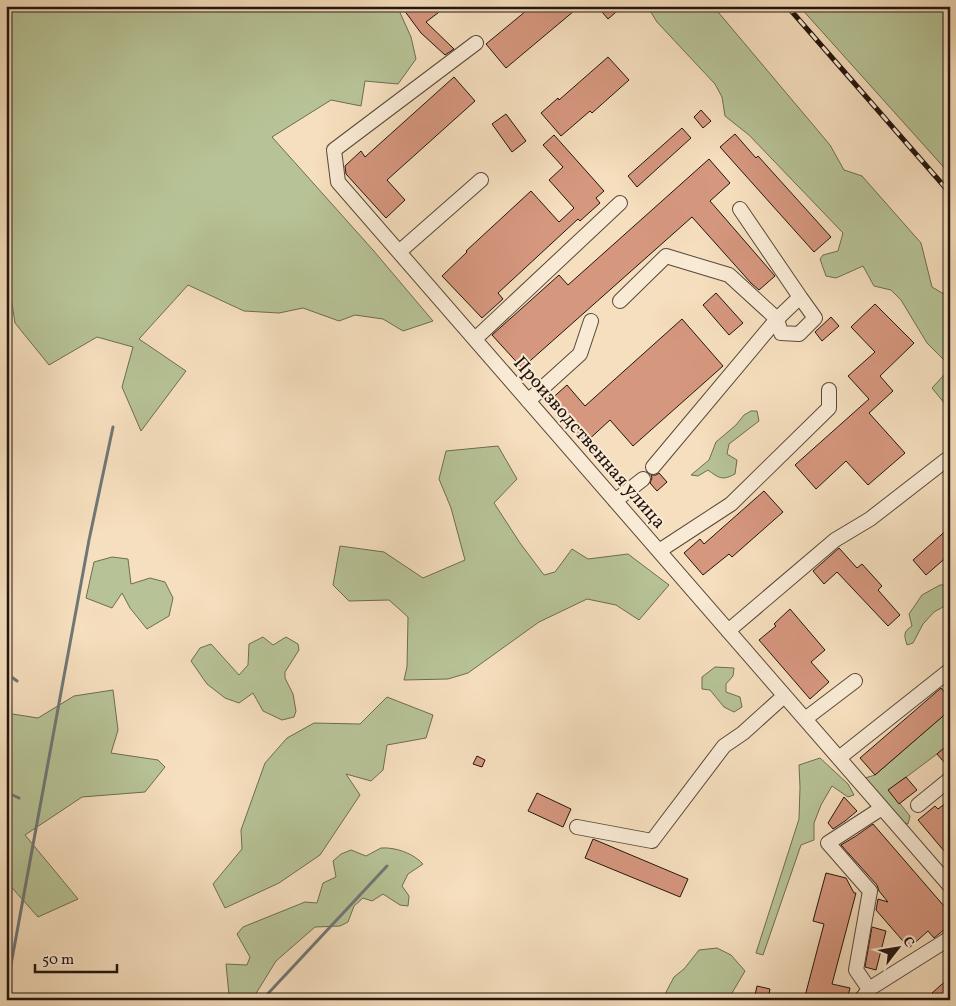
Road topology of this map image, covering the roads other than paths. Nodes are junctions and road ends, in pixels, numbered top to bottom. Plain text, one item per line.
1 (476, 43) dead end
2 (481, 180) dead end
3 (620, 203) dead end
4 (740, 209) dead end
5 (400, 252) junction
6 (800, 297) junction
7 (620, 301) dead end
8 (778, 319) junction
9 (591, 321) dead end
10 (475, 339) junction
11 (829, 390) dead end
12 (528, 400) junction
13 (950, 465) edge
14 (654, 468) dead end
15 (643, 479) dead end
16 (615, 501) junction
17 (659, 551) junction
18 (728, 631) junction
19 (950, 670) edge
20 (856, 681) dead end
21 (784, 696) junction
22 (805, 719) junction
23 (839, 758) junction
24 (950, 779) edge
25 (918, 805) dead end
26 (882, 808) junction
27 (577, 827) dead end
28 (950, 886) edge
29 (950, 938) edge
30 (865, 994) edge

1 - 5 street, Производственная улица
2 - 5 street
3 - 10 street
4 - 6 street
5 - 10 street, Производственная улица
6 - 8 street
6 - 8 street
7 - 8 street
8 - 14 street
9 - 12 street
10 - 12 street, Производственная улица
11 - 17 street
12 - 16 street, Производственная улица
13 - 18 street
15 - 16 street
16 - 17 street, Производственная улица
17 - 18 street, Производственная улица
18 - 21 street, Производственная улица
19 - 23 street
20 - 22 street
21 - 22 street, Производственная улица
21 - 27 street
22 - 23 street, Производственная улица
23 - 26 street, Производственная улица
24 - 25 street
26 - 28 street, Производственная улица
26 - 30 street
29 - 30 street

